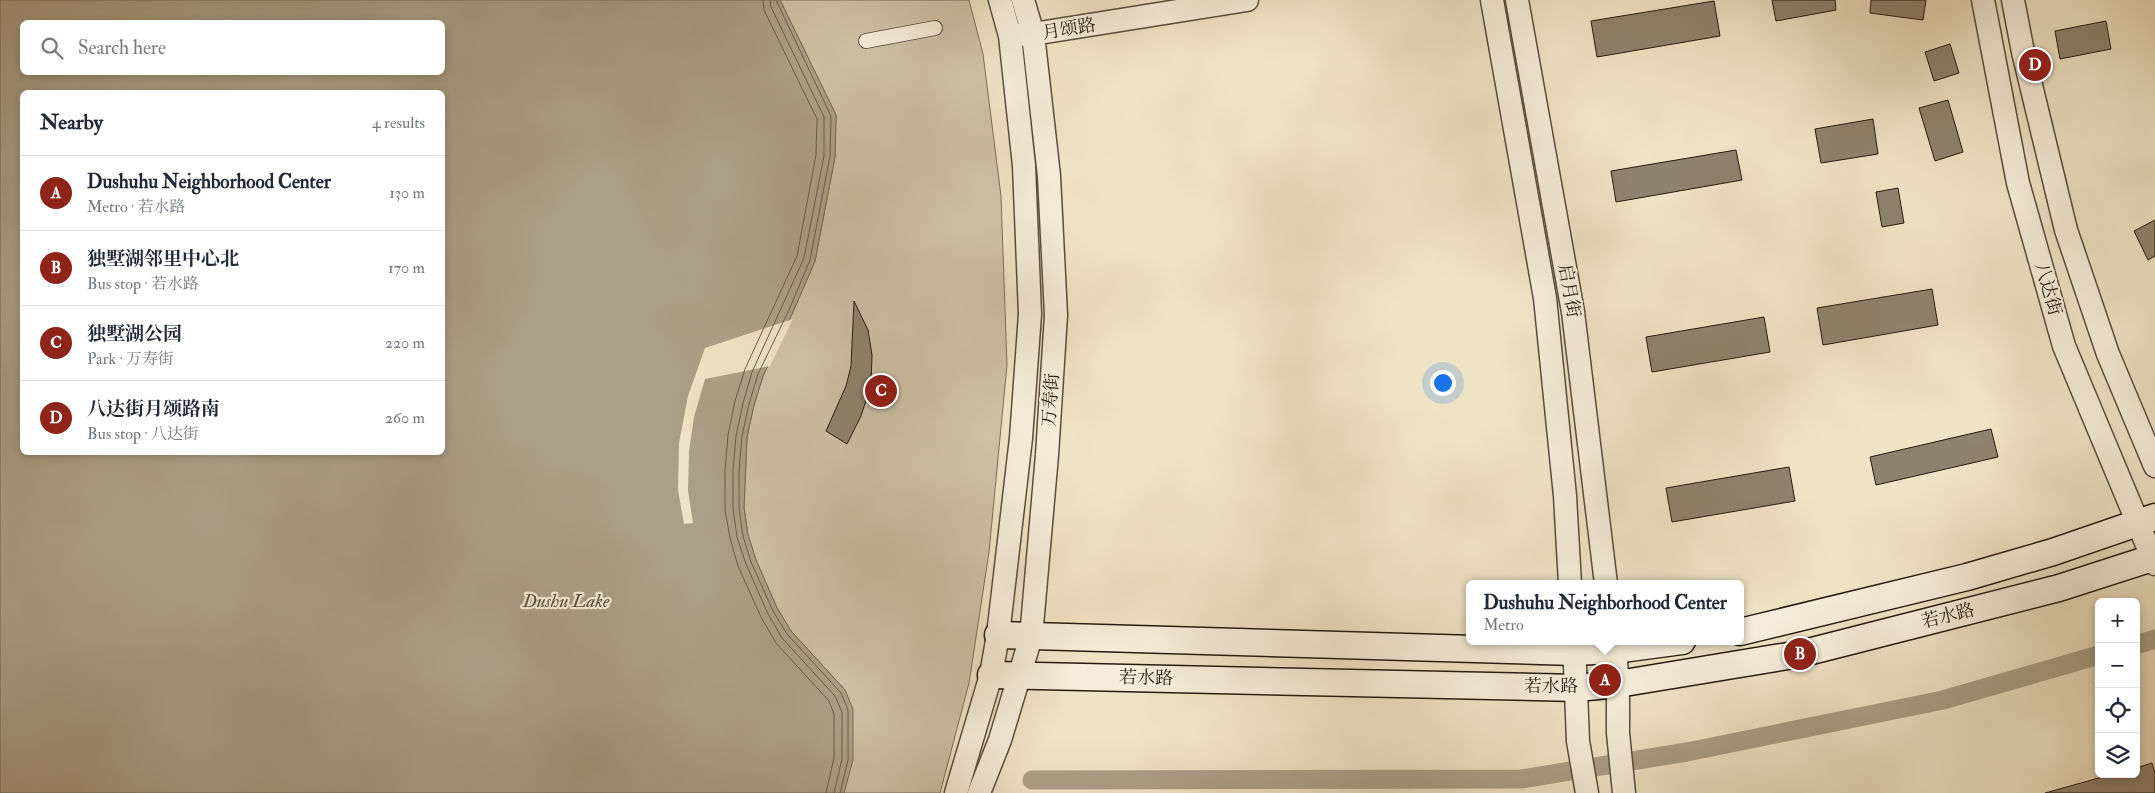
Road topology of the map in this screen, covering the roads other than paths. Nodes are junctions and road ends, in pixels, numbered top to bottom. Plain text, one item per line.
1 (1000, 0) edge
2 (1023, 0) edge
3 (1247, 0) edge
4 (1492, 0) edge
5 (1517, 0) edge
6 (1983, 0) edge
7 (2013, 0) edge
8 (935, 28) dead end
9 (1033, 34) junction
10 (1010, 36) junction
11 (866, 41) dead end
12 (2155, 466) edge
13 (2146, 521) edge
14 (2154, 560) edge
15 (1570, 580) edge
16 (1606, 580) edge
17 (1744, 631) edge
18 (998, 636) junction
19 (1031, 637) junction
20 (1628, 645) edge
21 (1614, 646) edge
22 (1574, 647) edge
23 (991, 675) junction
24 (1020, 675) junction
25 (1618, 684) junction
26 (1577, 688) junction
27 (1624, 791) edge
28 (956, 793) edge
29 (979, 793) edge
30 (1587, 793) edge

1 - 10 street, 万寿街
2 - 9 street, 万寿街
3 - 9 street, 月颂路
4 - 15 street, 启月街
5 - 16 street, 启月街
6 - 13 street, 八达街
7 - 12 street, 八达街
8 - 11 street
9 - 10 street, 月颂路
9 - 19 street, 万寿街
10 - 18 street, 万寿街
13 - 14 street, 八达街
13 - 17 main road, 若水路
14 - 25 main road, 若水路
18 - 19 main road, 若水路
18 - 23 street, 万寿街
19 - 22 main road, 若水路
19 - 24 street, 万寿街
20 - 21 main road, 若水路
21 - 22 main road, 若水路
21 - 25 street
22 - 26 street
23 - 24 main road, 若水路
23 - 28 street, 万寿街
24 - 26 main road, 若水路
24 - 29 street, 万寿街
25 - 26 main road, 若水路
25 - 27 street
26 - 30 street

